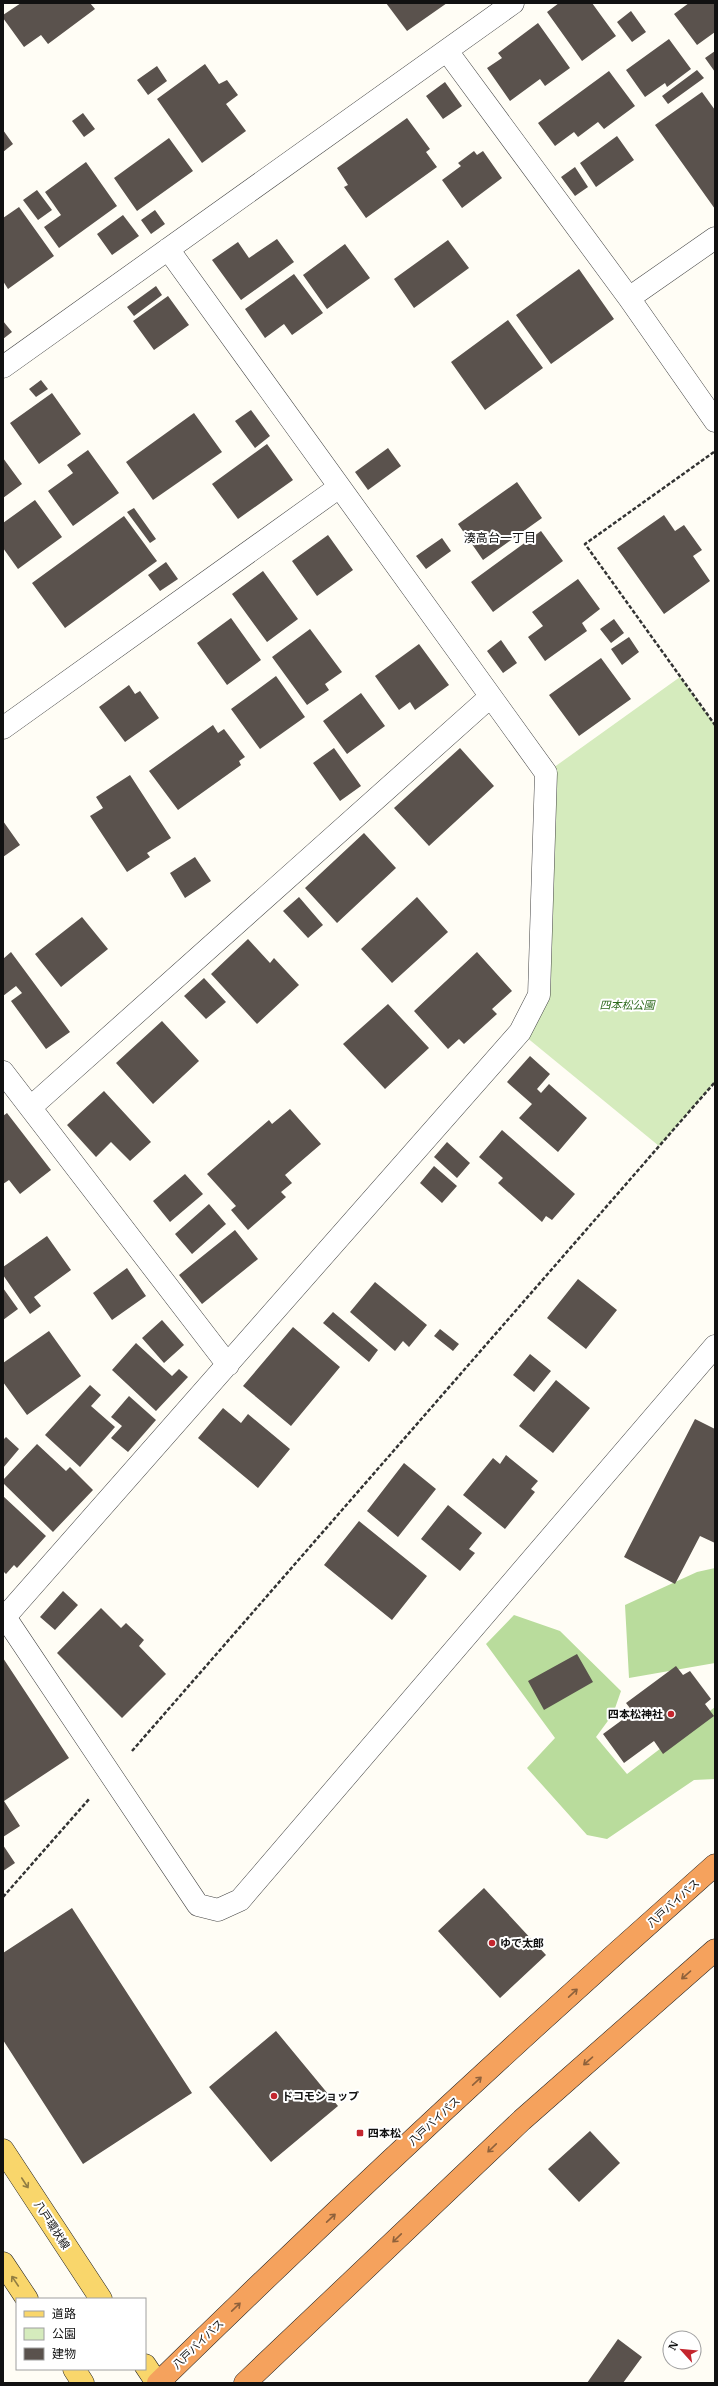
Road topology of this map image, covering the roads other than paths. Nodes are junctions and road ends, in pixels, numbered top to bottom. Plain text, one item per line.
1 (513, 3) edge
2 (448, 50) junction
3 (715, 238) edge
4 (168, 249) junction
5 (629, 298) junction
6 (3, 367) edge
7 (715, 421) edge
8 (338, 488) junction
9 (490, 697) junction
10 (3, 728) edge
11 (3, 1072) edge
12 (31, 1107) junction
13 (715, 1346) edge
14 (228, 1365) junction
15 (4, 1616) edge
16 (715, 1865) edge
17 (715, 1950) edge
18 (3, 2150) edge
19 (3, 2263) edge
20 (26, 2298) edge
21 (100, 2298) edge
22 (146, 2366) edge
23 (75, 2370) edge
24 (83, 2383) edge
25 (158, 2383) edge
26 (245, 2383) edge

1 - 2 street
2 - 4 street
2 - 5 street
3 - 5 street
4 - 6 street
4 - 8 street
5 - 7 street
8 - 9 street
8 - 10 street
9 - 12 street
9 - 14 street
11 - 12 street
12 - 14 street
13 - 15 street
14 - 15 street
25 -> 16 highway, 八戸バイパス
17 -> 26 highway
18 -> 21 main road, 八戸環状線
20 -> 19 main road
22 - 25 main road
23 - 24 main road

